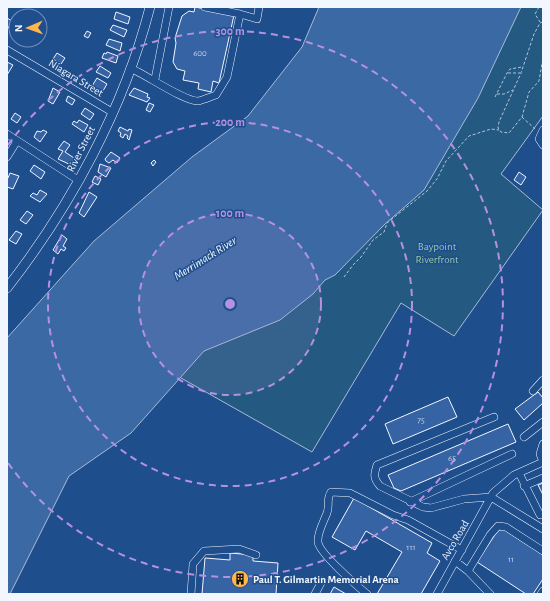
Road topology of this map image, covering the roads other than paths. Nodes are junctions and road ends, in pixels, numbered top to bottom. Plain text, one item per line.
1 (150, 7) edge
2 (169, 7) edge
3 (205, 7) edge
4 (259, 7) edge
5 (220, 8) edge
6 (240, 14) junction
7 (7, 50) edge
8 (130, 68) junction
9 (154, 79) junction
10 (112, 112) junction
11 (542, 132) edge
12 (7, 134) edge
13 (18, 141) junction
14 (543, 145) edge
15 (7, 158) edge
16 (78, 180) junction
17 (7, 288) edge
18 (543, 380) edge
19 (533, 391) dead end
20 (494, 417) dead end
21 (543, 422) edge
22 (524, 437) dead end
23 (543, 444) edge
24 (512, 454) dead end
25 (543, 462) edge
26 (519, 473) junction
27 (543, 478) edge
28 (524, 486) junction
29 (492, 497) junction
30 (410, 502) junction
31 (543, 515) edge
32 (543, 530) edge
33 (462, 550) junction
34 (543, 551) edge
35 (256, 554) dead end
36 (455, 561) junction
37 (468, 571) junction
38 (322, 581) dead end
39 (543, 591) edge
40 (191, 594) edge
41 (315, 594) edge
42 (367, 594) edge
43 (437, 594) edge
44 (490, 594) edge
45 (541, 594) edge

1 - 8 main road, River Street
2 - 9 street
3 - 5 street
4 - 6 street
5 - 6 street
6 - 9 street
7 - 10 street, Niagara Street
8 - 9 street
8 - 10 main road, River Street
10 - 16 main road, River Street
11 - 14 street
12 - 13 street
13 - 15 street
13 - 16 street
16 - 17 main road, River Street
18 - 19 street
20 - 30 street
21 - 22 street
23 - 25 street
24 - 30 street
25 - 26 street, Avco Road
26 - 28 street
26 - 29 street, Avco Road
27 - 28 street
28 - 31 street
29 - 30 street
29 - 32 street
29 - 33 street, Avco Road
33 - 36 street, Avco Road
33 - 42 street
34 - 37 street
35 - 40 street
36 - 37 street
36 - 43 street, Avco Road
37 - 44 street
38 - 41 street
39 - 45 street

